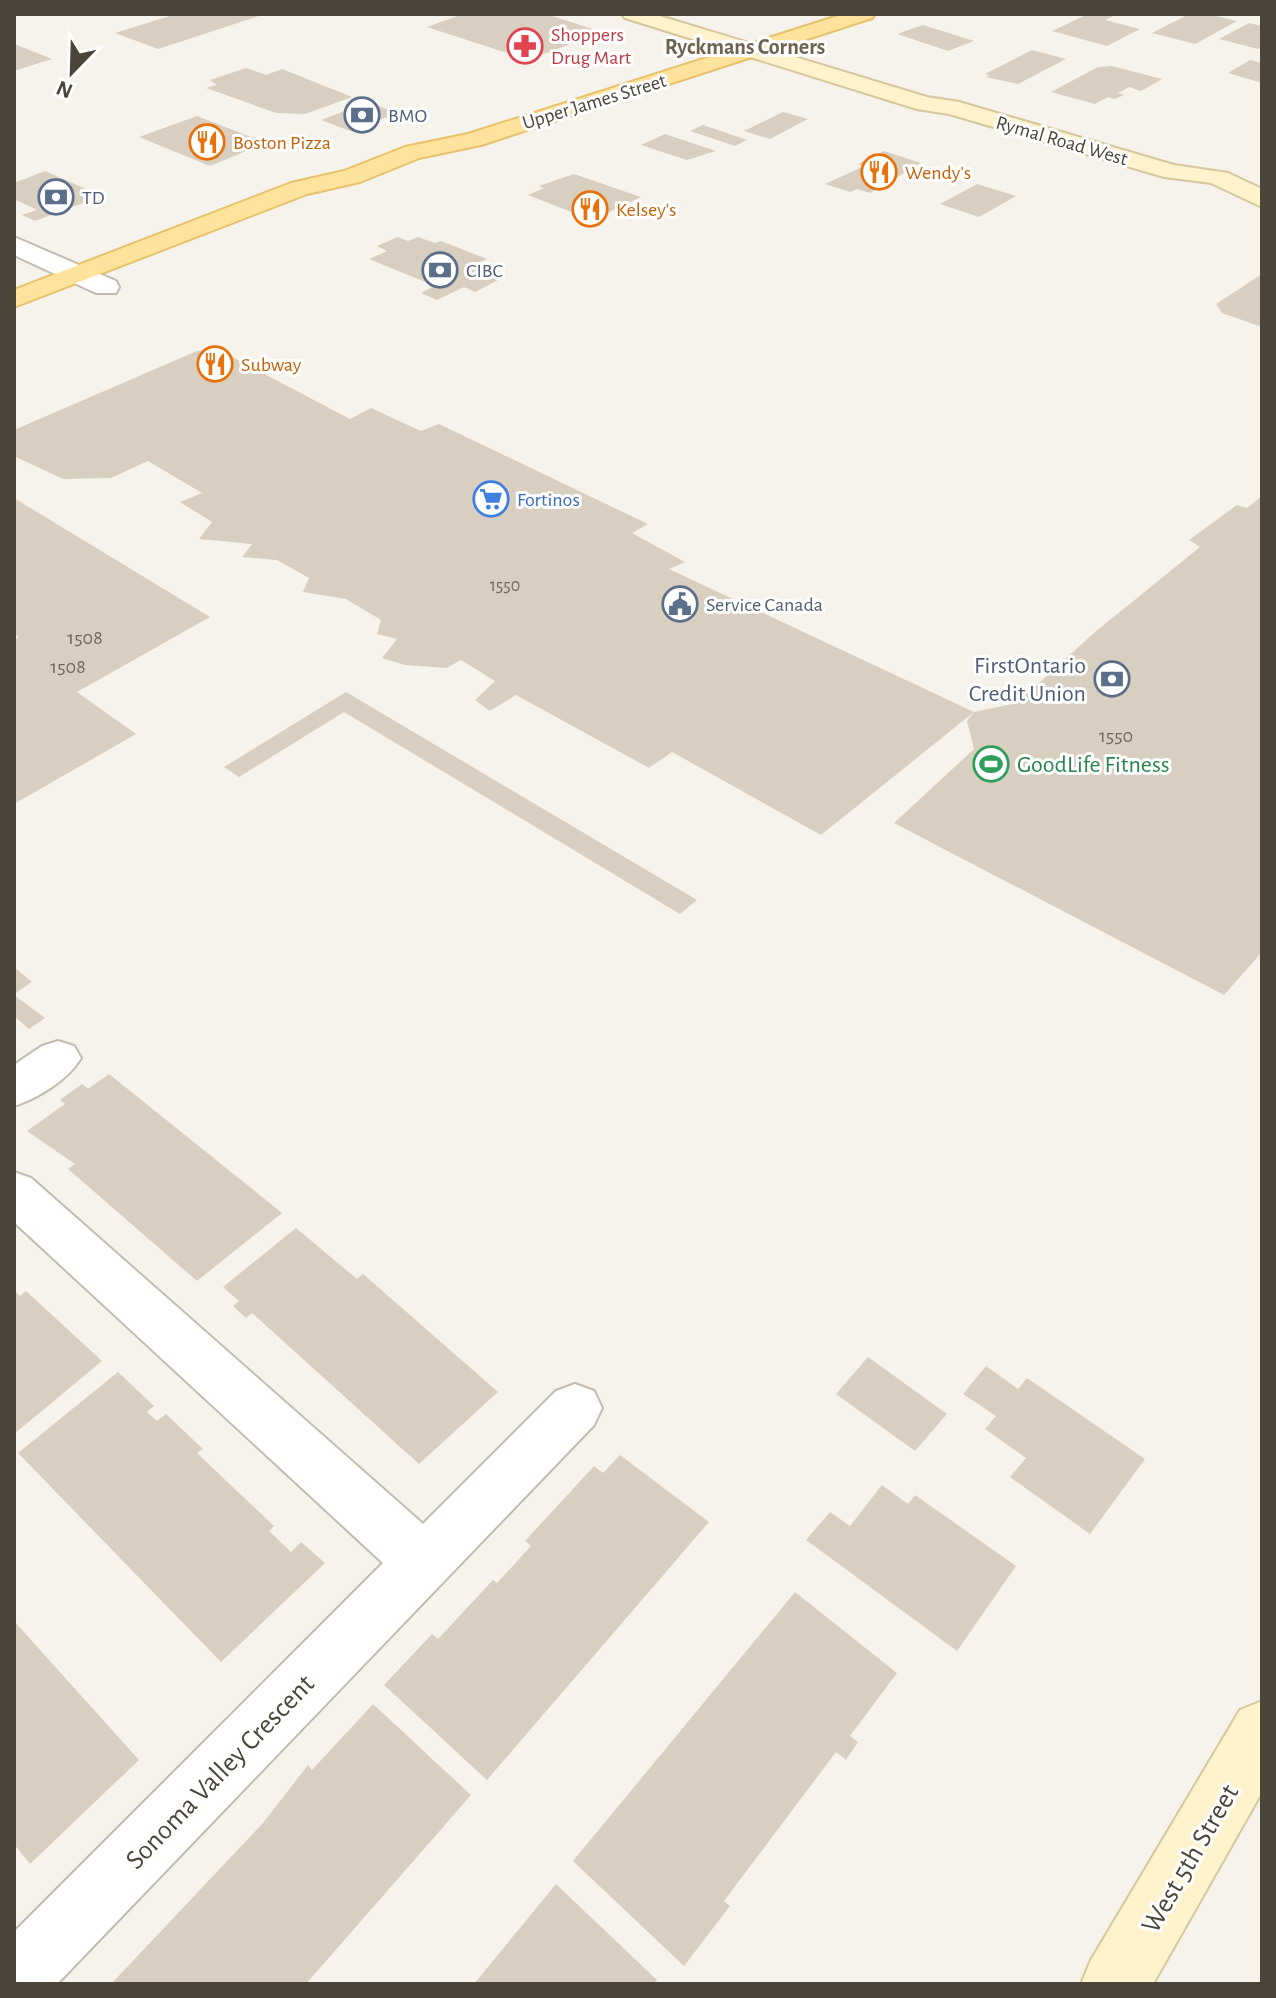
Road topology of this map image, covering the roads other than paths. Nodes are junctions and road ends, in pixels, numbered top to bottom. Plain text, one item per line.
1 (632, 14) edge
2 (673, 14) edge
3 (817, 14) edge
4 (865, 14) edge
5 (725, 43) junction
6 (757, 44) junction
7 (413, 152) junction
8 (351, 177) junction
9 (1262, 200) edge
10 (14, 245) edge
11 (76, 274) junction
12 (106, 287) junction
13 (14, 299) edge
14 (14, 324) edge
15 (58, 1058) dead end
16 (14, 1088) edge
17 (14, 1192) edge
18 (575, 1408) dead end
19 (424, 1562) junction
20 (1262, 1732) edge
21 (14, 1980) edge
22 (1115, 1984) edge

1 - 5 main road
2 - 6 main road
3 - 6 main road, Upper James Street
4 - 6 main road, Upper James Street
5 - 6 main road
5 - 7 main road, Upper James Street
6 - 7 main road, Upper James Street
6 - 9 main road, Rymal Road West
7 - 8 main road, Upper James Street
8 - 11 main road, Upper James Street
8 - 12 main road, Upper James Street
10 - 11 street
11 - 12 street
11 - 13 main road, Upper James Street
12 - 14 main road, Upper James Street
15 - 16 street
17 - 19 street
18 - 19 street, Sonoma Valley Crescent
19 - 21 street, Sonoma Valley Crescent
20 - 22 main road, West 5th Street

